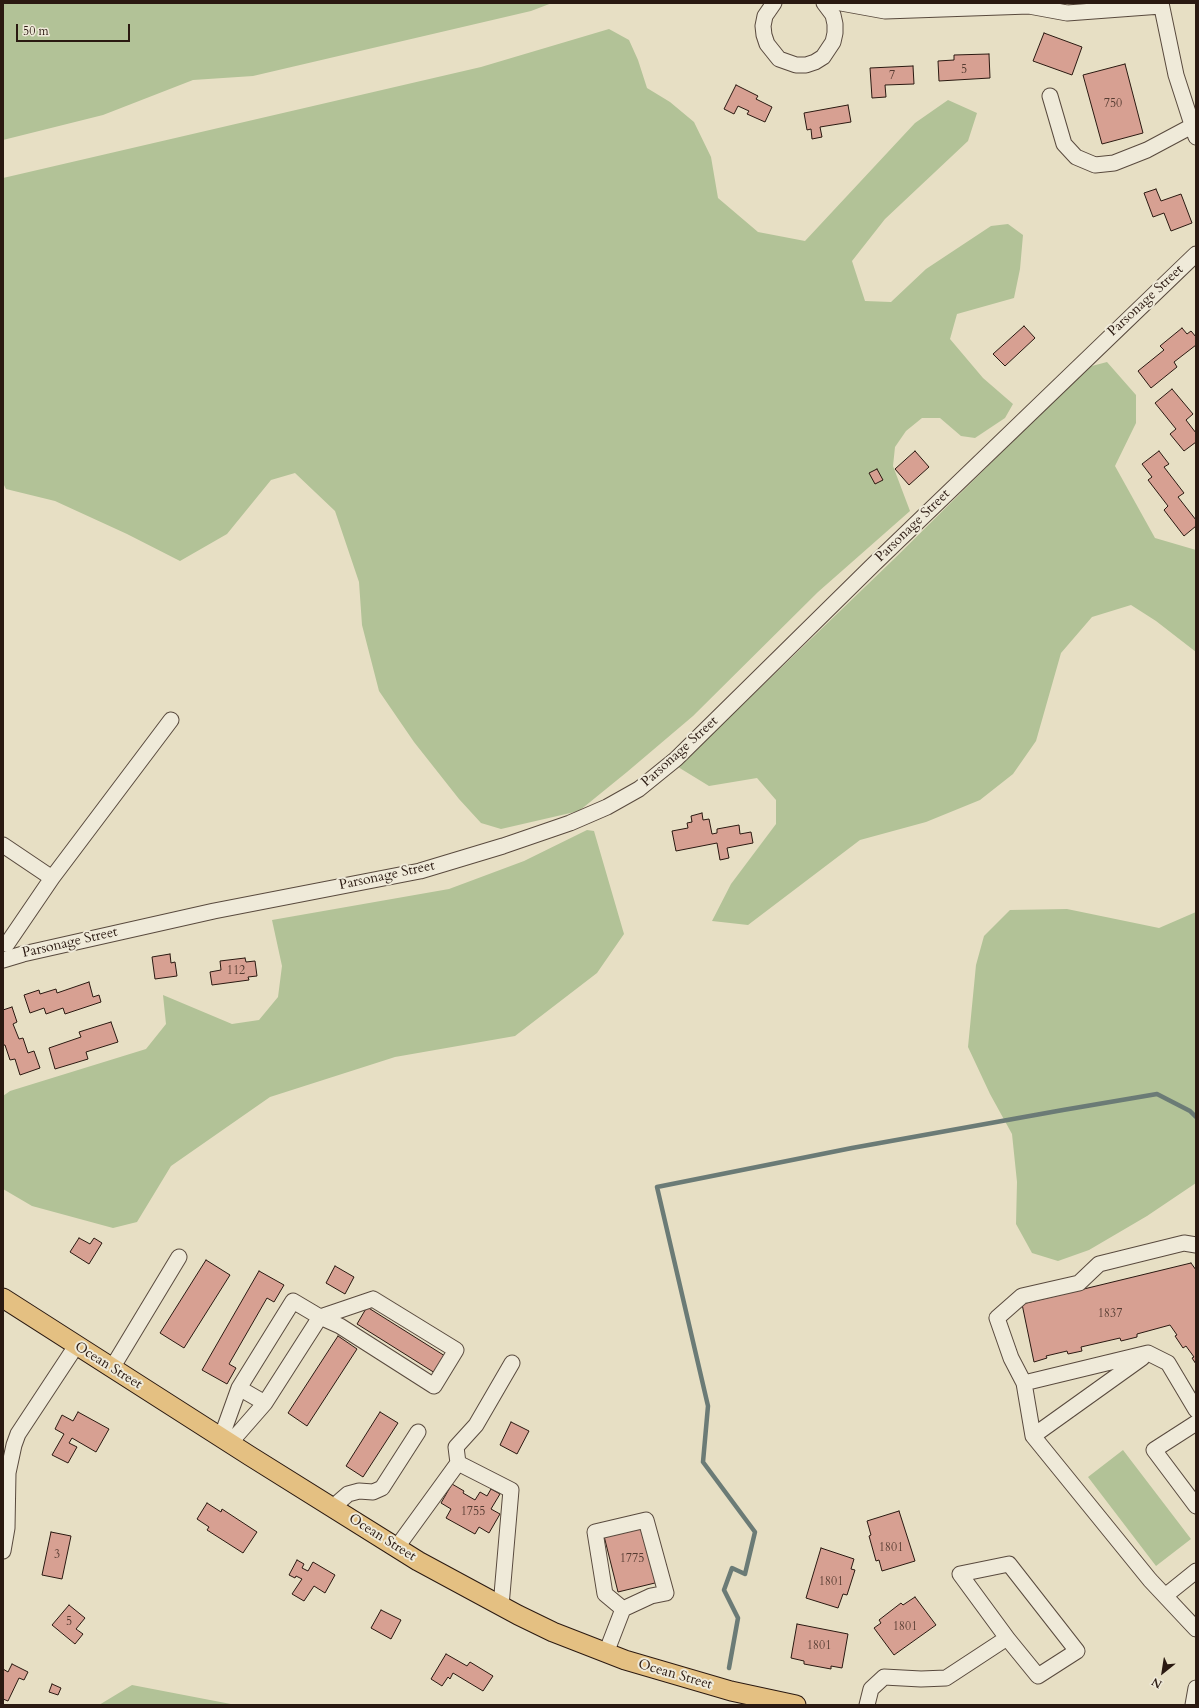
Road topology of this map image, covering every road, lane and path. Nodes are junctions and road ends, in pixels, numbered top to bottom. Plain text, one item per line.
1 (774, 3) edge
2 (824, 3) edge
3 (840, 3) edge
4 (1161, 5) edge
5 (1050, 96) dead end
6 (1194, 132) edge
7 (1196, 254) edge
8 (171, 720) dead end
9 (3, 845) edge
10 (52, 878) junction
11 (5, 943) edge
12 (20, 954) junction
13 (3, 960) edge
14 (1196, 1245) edge
15 (179, 1258) dead end
16 (3, 1298) edge
17 (320, 1317) junction
18 (76, 1346) junction
19 (1148, 1354) junction
20 (512, 1363) dead end
21 (112, 1368) junction
22 (1024, 1383) junction
23 (239, 1388) junction
24 (265, 1403) junction
25 (1196, 1410) edge
26 (1196, 1423) edge
27 (418, 1432) dead end
28 (1033, 1436) junction
29 (225, 1440) junction
30 (458, 1463) junction
31 (1196, 1506) edge
32 (333, 1507) junction
33 (397, 1547) junction
34 (3, 1551) edge
35 (1196, 1571) edge
36 (1164, 1596) junction
37 (501, 1606) junction
38 (623, 1609) junction
39 (1196, 1629) edge
40 (1007, 1638) junction
41 (606, 1653) junction
42 (1196, 1688) edge
43 (796, 1705) edge
44 (867, 1705) edge
45 (1194, 1705) edge

1 - 2 street
3 - 4 street
4 - 6 street
5 - 6 street
7 - 12 street, Parsonage Street
8 - 10 street
9 - 10 street
10 - 11 street
11 - 12 street
12 - 13 street, Parsonage Street
14 - 22 street
15 - 21 street
16 - 18 main road, Ocean Street
17 - 17 street
17 - 23 street
17 - 24 street
18 - 21 main road, Ocean Street
18 - 34 street
19 - 22 street
19 - 25 street
19 - 28 street
20 - 30 street
21 - 29 main road, Ocean Street
22 - 28 street
23 - 24 street
23 - 29 street
24 - 29 street
26 - 31 street
27 - 32 street
28 - 36 street
29 - 32 main road, Ocean Street
30 - 33 street
30 - 37 street
32 - 33 main road, Ocean Street
33 - 37 main road, Ocean Street
35 - 36 street
36 - 39 street
37 - 41 main road, Ocean Street
38 - 38 street
38 - 41 street
40 - 40 street
40 - 44 street
41 - 43 main road, Ocean Street
42 - 45 street

